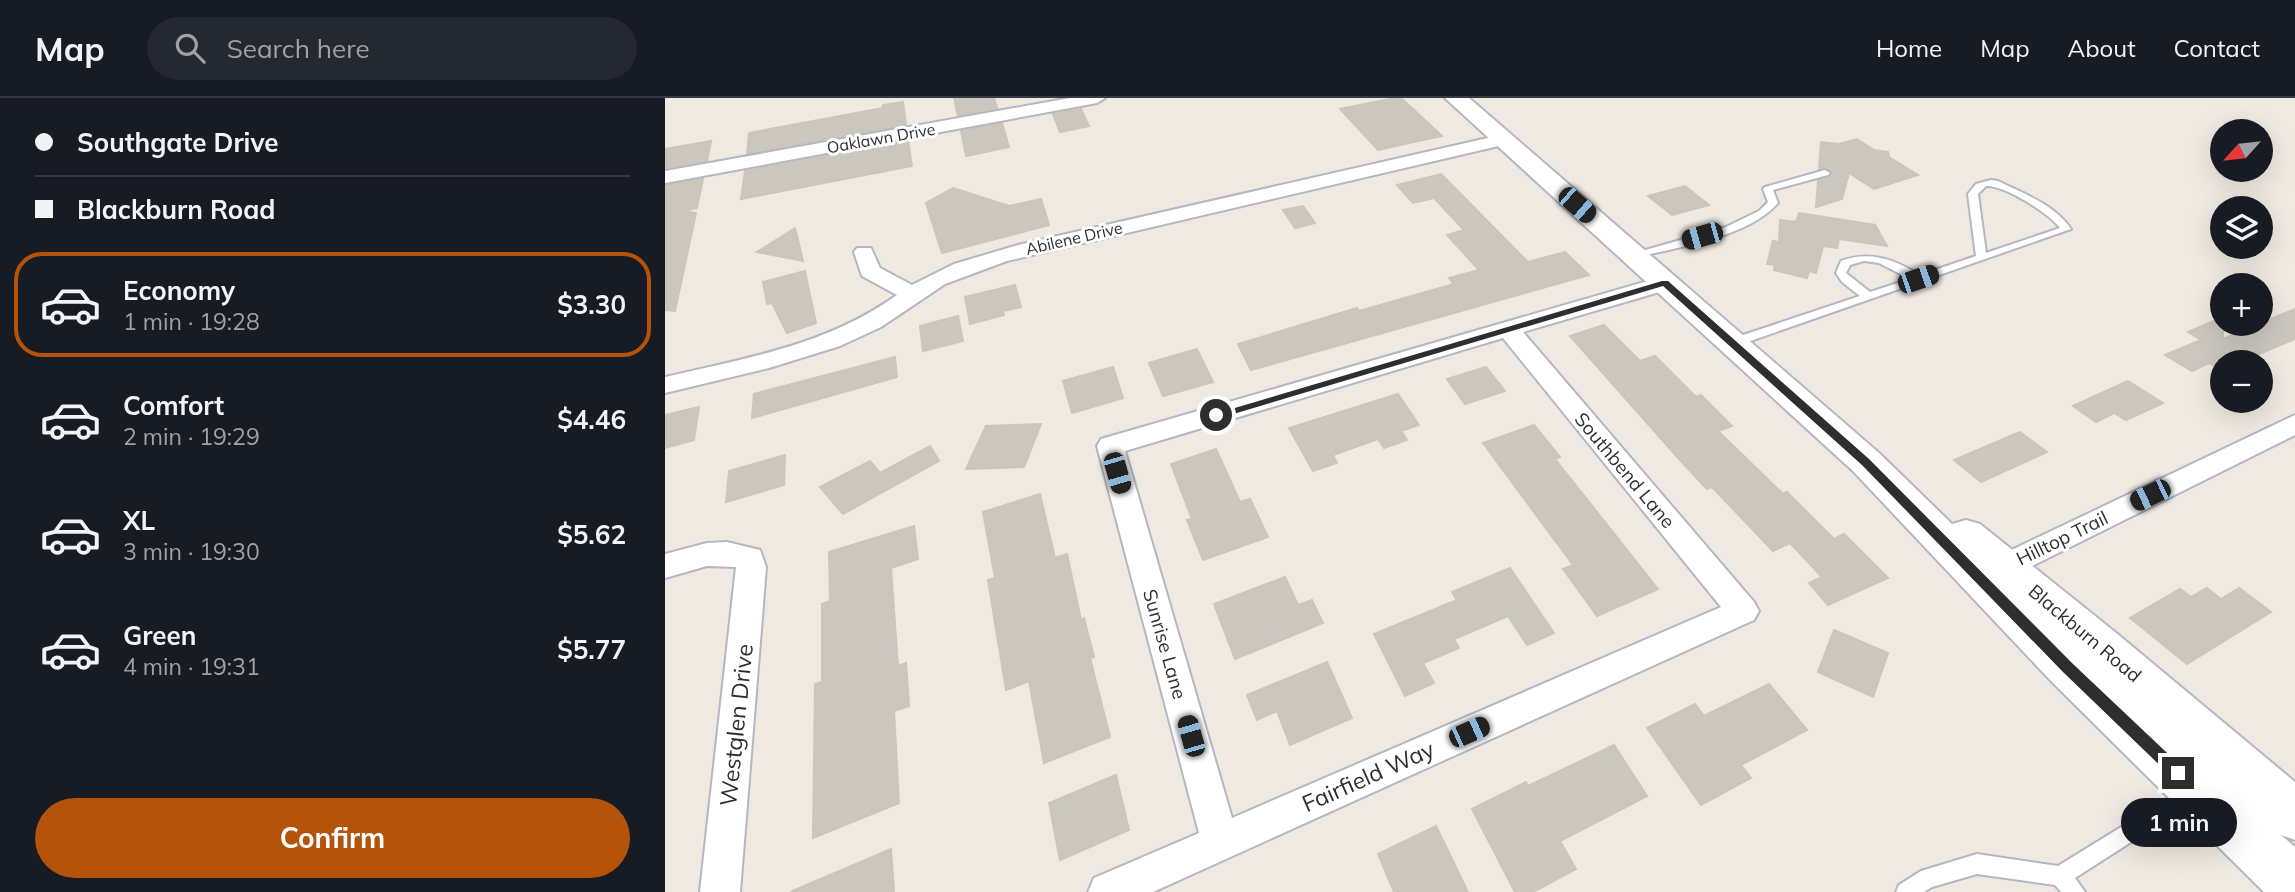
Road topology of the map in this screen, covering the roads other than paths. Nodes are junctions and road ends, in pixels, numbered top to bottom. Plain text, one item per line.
1 (1097, 98) edge
2 (1456, 98) edge
3 (1501, 139) junction
4 (1825, 173) dead end
5 (665, 177) edge
6 (864, 252) dead end
7 (1633, 255) junction
8 (1981, 258) junction
9 (1918, 279) junction
10 (1665, 283) junction
11 (913, 295) junction
12 (1868, 296) junction
13 (1508, 329) junction
14 (1732, 343) junction
15 (665, 386) edge
16 (2295, 424) edge
17 (665, 566) edge
18 (1993, 572) junction
19 (1743, 611) joint
20 (2218, 778) junction
21 (2295, 815) edge
22 (1220, 841) junction
23 (2060, 876) junction
24 (2295, 884) edge
25 (720, 892) edge
26 (1108, 892) edge
27 (1906, 892) edge
28 (2075, 892) edge

1 - 5 street, Oaklawn Drive
2 - 3 main road, Blackburn Road
3 - 7 main road, Blackburn Road
3 - 11 street, Abilene Drive
4 - 7 lane
6 - 11 street
7 - 10 main road, Blackburn Road
8 - 8 lane
8 - 9 lane
9 - 12 lane
9 - 12 lane
10 - 13 street
10 - 14 main road, Blackburn Road
11 - 15 street, Abilene Drive
12 - 14 lane
13 - 19 street, Southbend Lane
13 - 22 street, Sunrise Lane
14 - 18 main road, Blackburn Road
16 - 18 street, Hilltop Trail
17 - 25 street, Westglen Drive
18 - 20 main road, Blackburn Road
19 - 22 street, Fairfield Way
20 - 21 main road, Blackburn Road
20 - 23 lane
20 - 24 main road, Blackburn Road
22 - 26 street, Fairfield Way
23 - 27 lane
23 - 28 lane

